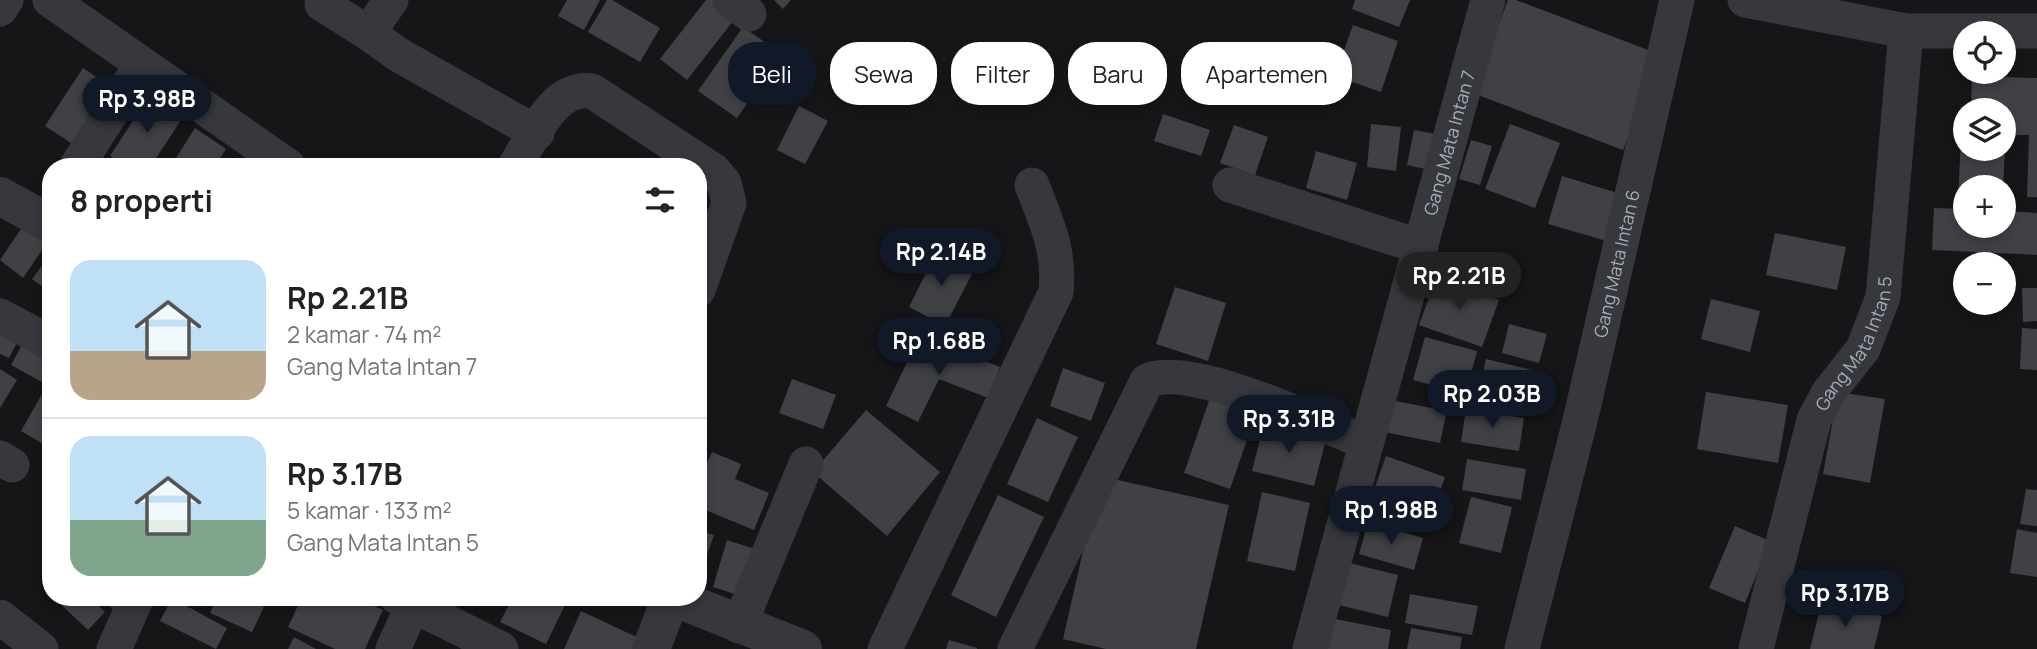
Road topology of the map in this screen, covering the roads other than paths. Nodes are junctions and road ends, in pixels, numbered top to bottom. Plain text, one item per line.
1 (6, 0) edge
2 (50, 0) edge
3 (391, 0) edge
4 (1488, 0) edge
5 (1677, 0) edge
6 (1745, 0) edge
7 (322, 4) dead end
8 (0, 9) edge
9 (2037, 30) edge
10 (1906, 31) junction
11 (368, 33) junction
12 (142, 64) junction
13 (537, 133) junction
14 (248, 155) edge
15 (82, 158) edge
16 (520, 158) edge
17 (693, 158) edge
18 (707, 167) edge
19 (1032, 185) dead end
20 (1230, 185) dead end
21 (0, 196) edge
22 (42, 219) edge
23 (1421, 247) junction
24 (707, 264) edge
25 (0, 316) edge
26 (42, 338) edge
27 (1365, 442) junction
28 (806, 464) dead end
29 (133, 606) edge
30 (404, 606) edge
31 (415, 606) edge
32 (668, 606) edge
33 (692, 606) edge
34 (0, 617) edge
35 (738, 626) junction
36 (41, 649) edge
37 (114, 649) edge
38 (393, 649) edge
39 (501, 649) edge
40 (651, 649) edge
41 (803, 649) edge
42 (886, 649) edge
43 (1015, 649) edge
44 (1310, 649) edge
45 (1522, 649) edge
46 (1756, 649) edge

1 - 8 street
2 - 12 street
3 - 11 street
4 - 23 street, Gang Mata Intan 7
5 - 45 street, Gang Mata Intan 6
6 - 10 street
7 - 11 street
9 - 10 street
10 - 46 street, Gang Mata Intan 5
11 - 13 street
12 - 14 street
12 - 15 street
13 - 16 street
13 - 17 street
18 - 24 street
19 - 42 street
20 - 23 street
21 - 22 street
23 - 27 street, Gang Mata Intan 7
25 - 26 street
27 - 43 street
27 - 44 street, Gang Mata Intan 7
28 - 35 street
29 - 37 street
30 - 38 street
31 - 39 street
32 - 40 street
33 - 35 street
34 - 36 street
35 - 41 street

